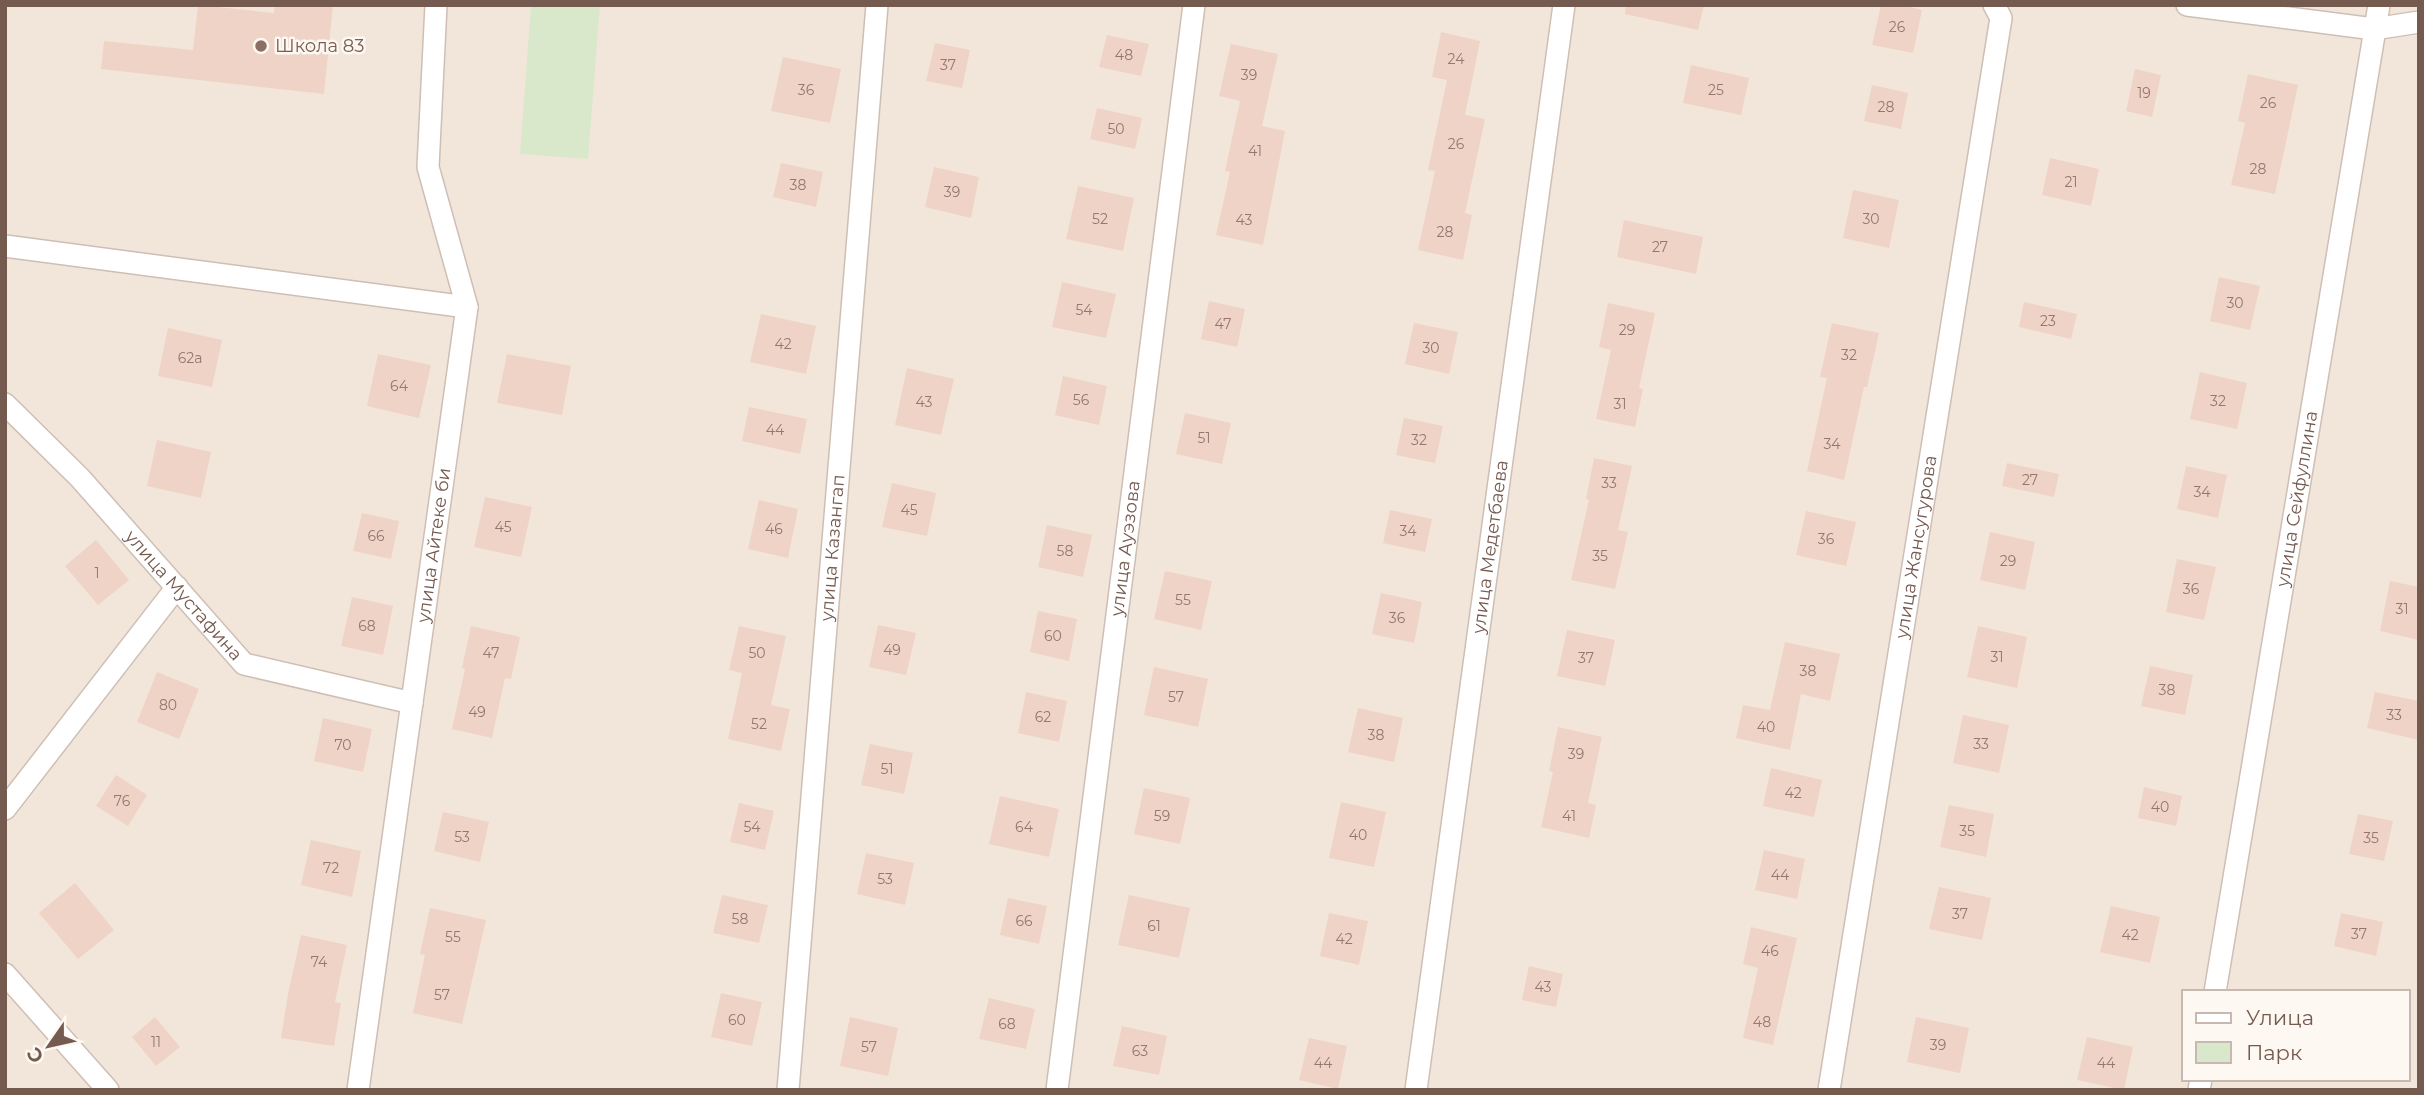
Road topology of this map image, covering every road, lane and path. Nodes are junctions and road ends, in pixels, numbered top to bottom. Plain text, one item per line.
1 (436, 5) edge
2 (877, 5) edge
3 (1195, 5) edge
4 (1564, 5) edge
5 (1994, 5) edge
6 (2187, 5) edge
7 (2379, 5) edge
8 (2419, 22) edge
9 (2374, 29) junction
10 (5, 246) edge
11 (467, 307) junction
12 (5, 404) edge
13 (177, 587) junction
14 (412, 703) junction
15 (5, 809) edge
16 (5, 974) edge
17 (2216, 990) edge
18 (108, 1090) edge
19 (358, 1090) edge
20 (788, 1090) edge
21 (1057, 1090) edge
22 (1416, 1090) edge
23 (1829, 1090) edge

1 - 11 street, улица Айтеке би
2 - 20 street, улица Казангап
3 - 21 street, улица Ауэзова
4 - 22 street, улица Медетбаева
5 - 23 street, улица Жансугурова
6 - 9 street
7 - 9 street, улица Сейфуллина
8 - 9 street
9 - 17 street, улица Сейфуллина
10 - 11 street
11 - 14 street, улица Айтеке би
12 - 13 street, улица Мустафина
13 - 14 street, улица Мустафина
13 - 15 street
14 - 19 street, улица Айтеке би
16 - 18 street

